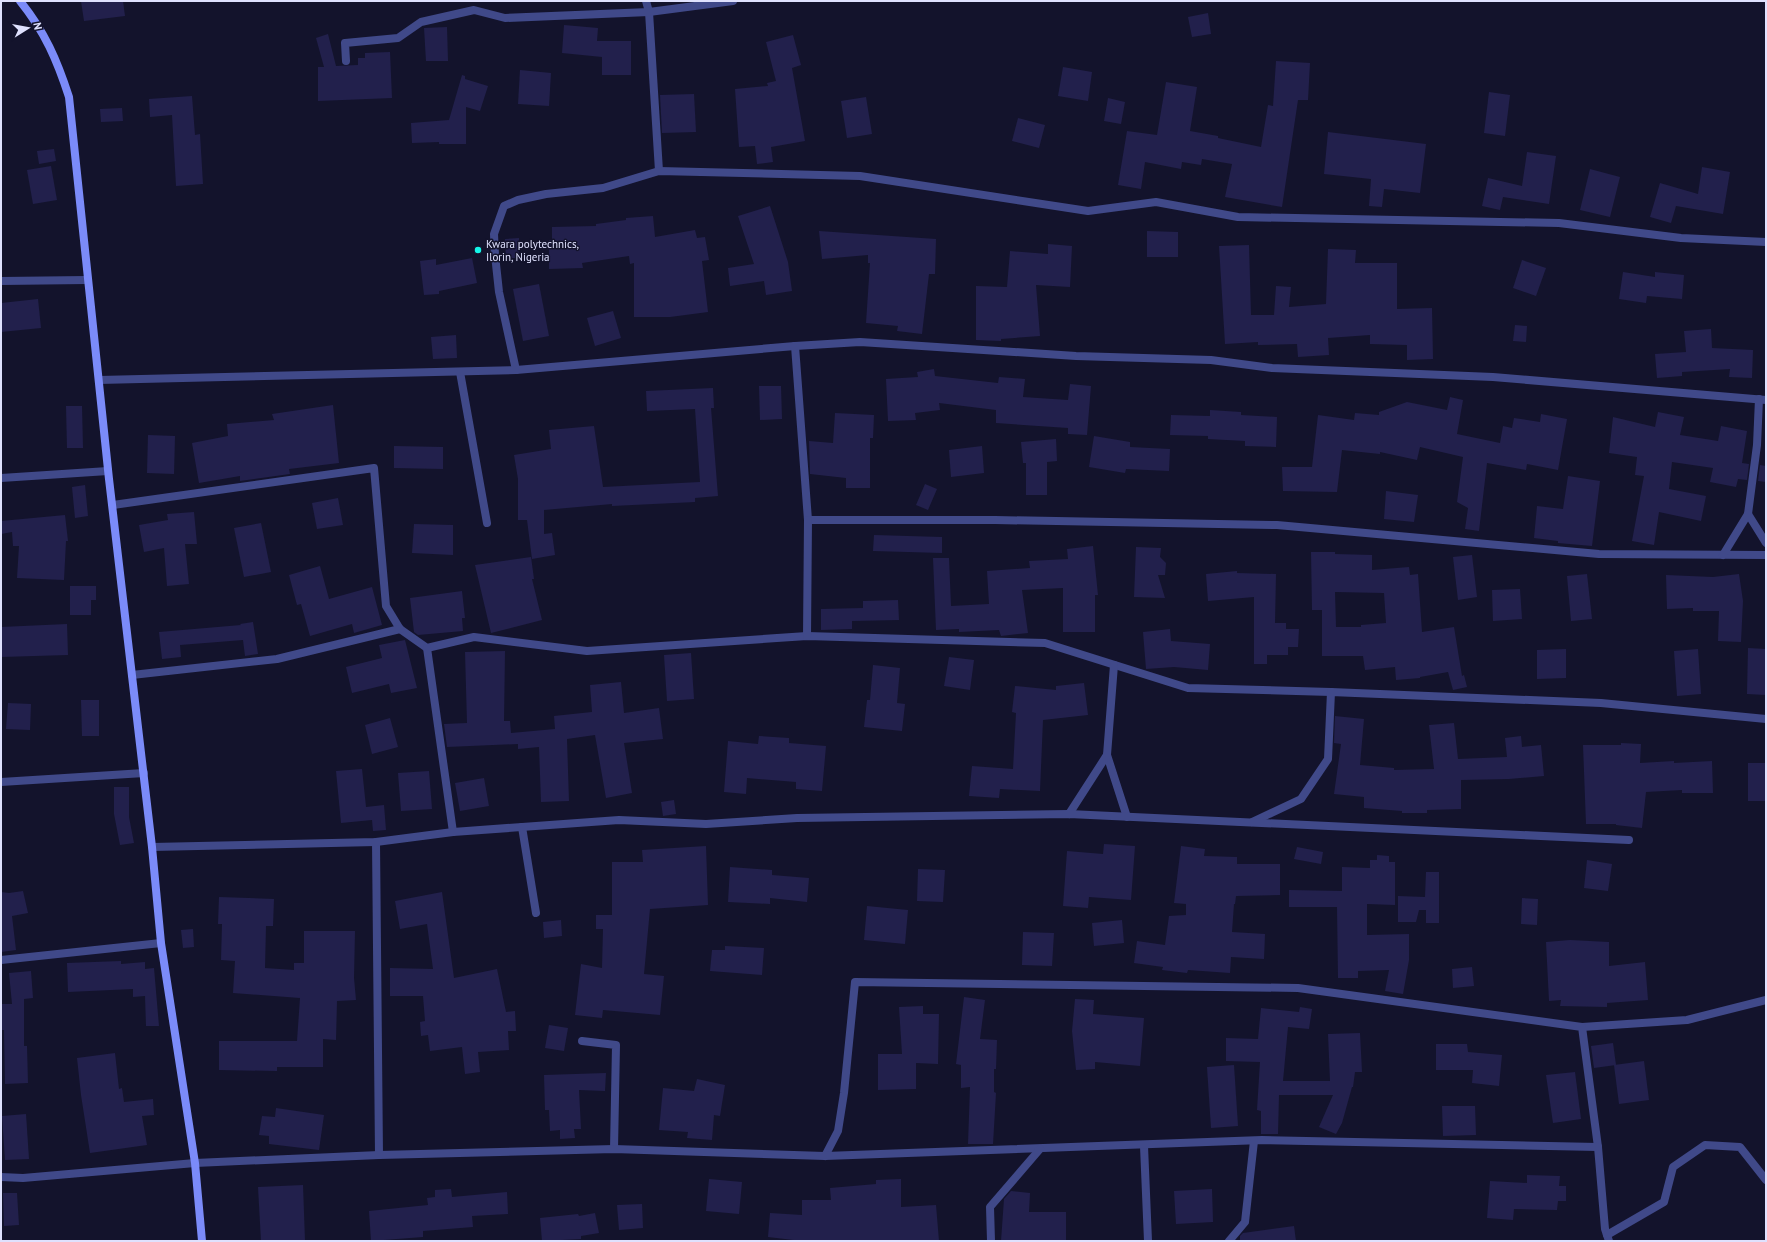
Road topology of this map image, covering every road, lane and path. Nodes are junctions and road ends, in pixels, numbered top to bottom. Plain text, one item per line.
1 (471, 1) edge
2 (646, 1) edge
3 (733, 1) edge
4 (24, 3) edge
5 (474, 10) junction
6 (649, 12) junction
7 (346, 61) dead end
8 (659, 171) junction
9 (1766, 242) edge
10 (87, 280) junction
11 (1, 281) edge
12 (795, 346) junction
13 (516, 370) junction
14 (460, 372) junction
15 (99, 380) junction
16 (1762, 400) edge
17 (108, 471) junction
18 (1, 478) edge
19 (113, 504) junction
20 (1748, 514) junction
21 (808, 520) junction
22 (487, 523) dead end
23 (1766, 543) edge
24 (1723, 555) junction
25 (1766, 555) edge
26 (400, 629) junction
27 (807, 636) junction
28 (427, 648) junction
29 (1114, 665) junction
30 (132, 675) junction
31 (1331, 692) junction
32 (1766, 719) edge
33 (1107, 755) junction
34 (144, 774) junction
35 (1, 782) edge
36 (1069, 814) junction
37 (1127, 817) junction
38 (1249, 823) junction
39 (522, 827) junction
40 (453, 832) junction
41 (1629, 840) dead end
42 (376, 842) junction
43 (152, 847) junction
44 (536, 913) dead end
45 (161, 943) junction
46 (1, 960) edge
47 (1766, 1000) edge
48 (1582, 1027) junction
49 (582, 1041) dead end
50 (1254, 1141) junction
51 (1144, 1146) junction
52 (1598, 1148) junction
53 (614, 1149) junction
54 (1040, 1149) junction
55 (379, 1155) junction
56 (825, 1156) junction
57 (195, 1163) junction
58 (1, 1177) edge
59 (1766, 1180) edge
60 (1608, 1238) edge
61 (202, 1241) edge
62 (991, 1241) edge
63 (1148, 1241) edge
64 (1229, 1241) edge

1 - 5 street
2 - 6 street
3 - 6 street
4 - 10 street
5 - 6 street
5 - 7 street
6 - 8 street
8 - 9 street
8 - 13 street
10 - 11 street
10 - 15 street
12 - 13 street
12 - 16 street
12 - 21 street
13 - 14 street
14 - 15 street
14 - 22 street
15 - 17 street
16 - 20 street
17 - 18 street
17 - 19 street
19 - 26 street
19 - 30 street
20 - 23 street
20 - 24 street
21 - 24 street
21 - 27 street
24 - 25 street
26 - 28 street
26 - 30 street
27 - 28 street
27 - 29 street
28 - 40 street
29 - 31 street
29 - 33 street
30 - 34 street
31 - 32 street
31 - 38 street
33 - 36 street
33 - 37 street
34 - 35 street
34 - 43 street
36 - 37 street
36 - 39 street
37 - 38 street
38 - 41 street
39 - 40 street
39 - 44 street
40 - 42 street
42 - 43 street
42 - 55 street
43 - 45 street
45 - 46 street
45 - 57 street
47 - 48 street
48 - 52 street
48 - 56 street
49 - 53 street
50 - 51 street
50 - 52 street
50 - 64 street
51 - 54 street
51 - 63 street
52 - 60 street
53 - 55 street
53 - 56 street
54 - 56 street
54 - 62 street
55 - 57 street
57 - 58 street
57 - 61 street
59 - 60 street

